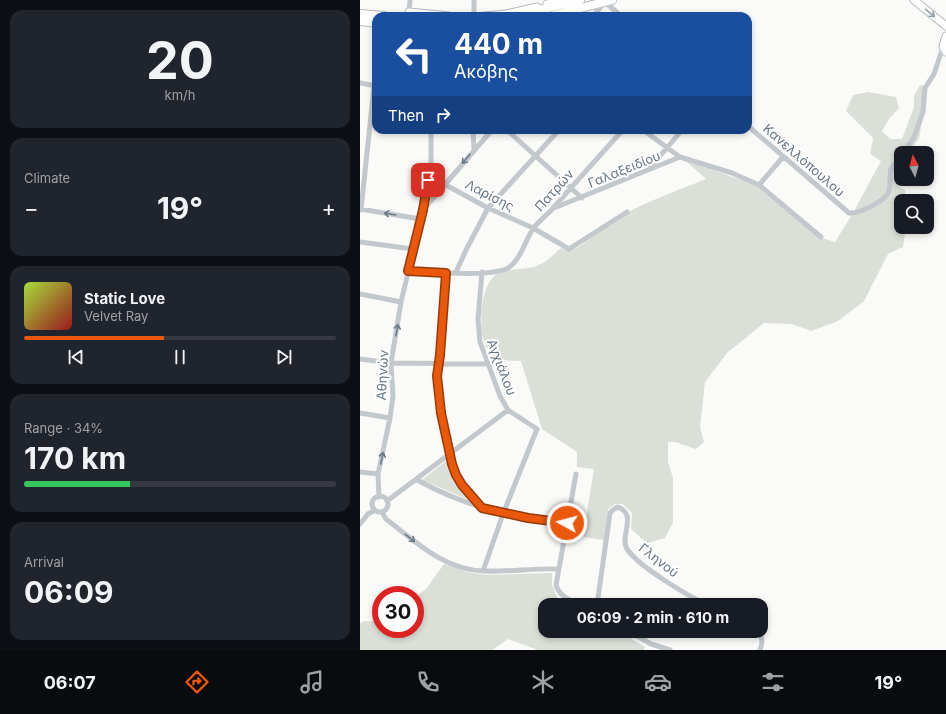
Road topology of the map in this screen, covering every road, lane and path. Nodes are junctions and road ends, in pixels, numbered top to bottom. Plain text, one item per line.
1 (410, 0) edge
2 (474, 0) edge
3 (562, 0) edge
4 (580, 0) edge
5 (914, 0) edge
6 (609, 1) edge
7 (409, 12) edge
8 (474, 12) edge
9 (514, 12) edge
10 (531, 12) edge
11 (566, 12) edge
12 (597, 12) edge
13 (618, 12) edge
14 (360, 14) edge
15 (372, 15) edge
16 (360, 21) edge
17 (372, 22) edge
18 (946, 26) edge
19 (946, 36) edge
20 (945, 50) edge
21 (360, 83) edge
22 (372, 85) edge
23 (372, 112) edge
24 (752, 130) edge
25 (431, 134) edge
26 (473, 134) edge
27 (488, 134) edge
28 (511, 134) edge
29 (555, 134) edge
30 (620, 134) edge
31 (649, 134) edge
32 (678, 134) edge
33 (908, 146) edge
34 (667, 147) junction
35 (474, 149) junction
36 (535, 156) junction
37 (680, 157) junction
38 (783, 158) junction
39 (431, 165) junction
40 (894, 165) edge
41 (891, 169) junction
42 (648, 170) junction
43 (894, 170) edge
44 (444, 184) junction
45 (759, 185) junction
46 (571, 187) junction
47 (582, 198) junction
48 (488, 208) junction
49 (554, 208) junction
50 (361, 209) edge
51 (423, 210) junction
52 (627, 212) dead end
53 (420, 219) junction
54 (533, 228) junction
55 (821, 237) dead end
56 (360, 242) edge
57 (413, 250) junction
58 (408, 271) junction
59 (456, 272) junction
60 (482, 272) junction
61 (446, 273) junction
62 (360, 294) edge
63 (401, 302) junction
64 (360, 359) edge
65 (391, 363) junction
66 (438, 363) junction
67 (488, 364) junction
68 (508, 410) junction
69 (360, 413) edge
70 (390, 418) junction
71 (450, 455) junction
72 (360, 472) edge
73 (378, 474) junction
74 (576, 474) dead end
75 (417, 480) junction
76 (379, 496) junction
77 (387, 501) junction
78 (482, 508) junction
79 (375, 510) junction
80 (382, 512) junction
81 (503, 514) junction
82 (567, 523) junction
83 (360, 524) edge
84 (558, 569) junction
85 (483, 571) junction
86 (566, 598) edge
87 (598, 598) edge
88 (695, 598) edge
89 (638, 638) edge
90 (762, 638) edge
91 (650, 647) edge
92 (670, 650) edge
93 (760, 650) edge

1 - 7 street
2 - 8 street
3 - 9 street
4 - 10 main road
5 -> 18 street
6 - 11 main road
6 - 12 street
6 - 13 street
14 - 15 main road
16 - 17 main road
19 - 20 street
20 - 33 street
21 - 22 street
23 - 50 street
24 - 38 street, Κανελλόπουλου
25 - 39 street
26 - 35 street
27 - 35 street
28 - 36 street
29 - 36 street
30 - 46 street, Πατρών
31 - 34 street
32 - 34 street
34 - 37 street
34 - 42 street
35 -> 44 street
36 - 46 street
36 - 48 street
37 - 42 street, Γαλαξειδίου
37 - 45 street
38 - 41 street, Κανελλόπουλου
38 - 45 street
39 - 44 street, Λαρίσης
39 - 51 street
40 - 41 street
41 - 43 street
42 - 47 street, Γαλαξειδίου
44 - 48 street, Λαρίσης
44 - 51 street
45 - 55 street
46 - 47 street
46 - 49 street, Πατρών
47 - 49 street, Γαλαξειδίου
48 - 54 street, Λαρίσης
48 - 59 street
49 - 54 street, Πατρών
53 -> 50 street
51 - 53 street, Αθηνών
52 - 54 street, Λαρίσης
53 - 57 street, Αθηνών
54 - 60 street, Πατρών
56 - 57 street
57 - 58 street, Αθηνών
58 - 61 street
58 - 63 street, Αθηνών
59 - 60 street
59 - 61 street
60 - 67 street, Αγχιάλου
61 - 66 street
62 - 63 street
65 -> 63 street, Αθηνών
64 - 65 street
65 - 66 street
65 - 70 street, Αθηνών
66 - 67 street
66 - 71 street
67 - 68 street, Αγχιάλου
68 - 71 street
68 - 81 street, Αγχιάλου
69 - 70 street
73 -> 70 street, Αθηνών
71 - 75 street
71 - 78 street
72 - 73 street
73 - 76 street, Αθηνών
74 - 82 street
75 - 77 street
75 - 78 street
76 - 77 street
76 - 79 street
77 - 80 street
78 - 81 street
79 - 80 street
79 - 83 street
80 -> 85 street
81 - 82 street
81 - 85 street
82 - 84 street
84 - 85 street
84 - 86 street
87 - 88 street, Γληνού
89 - 91 street
90 - 93 street
91 - 92 street

